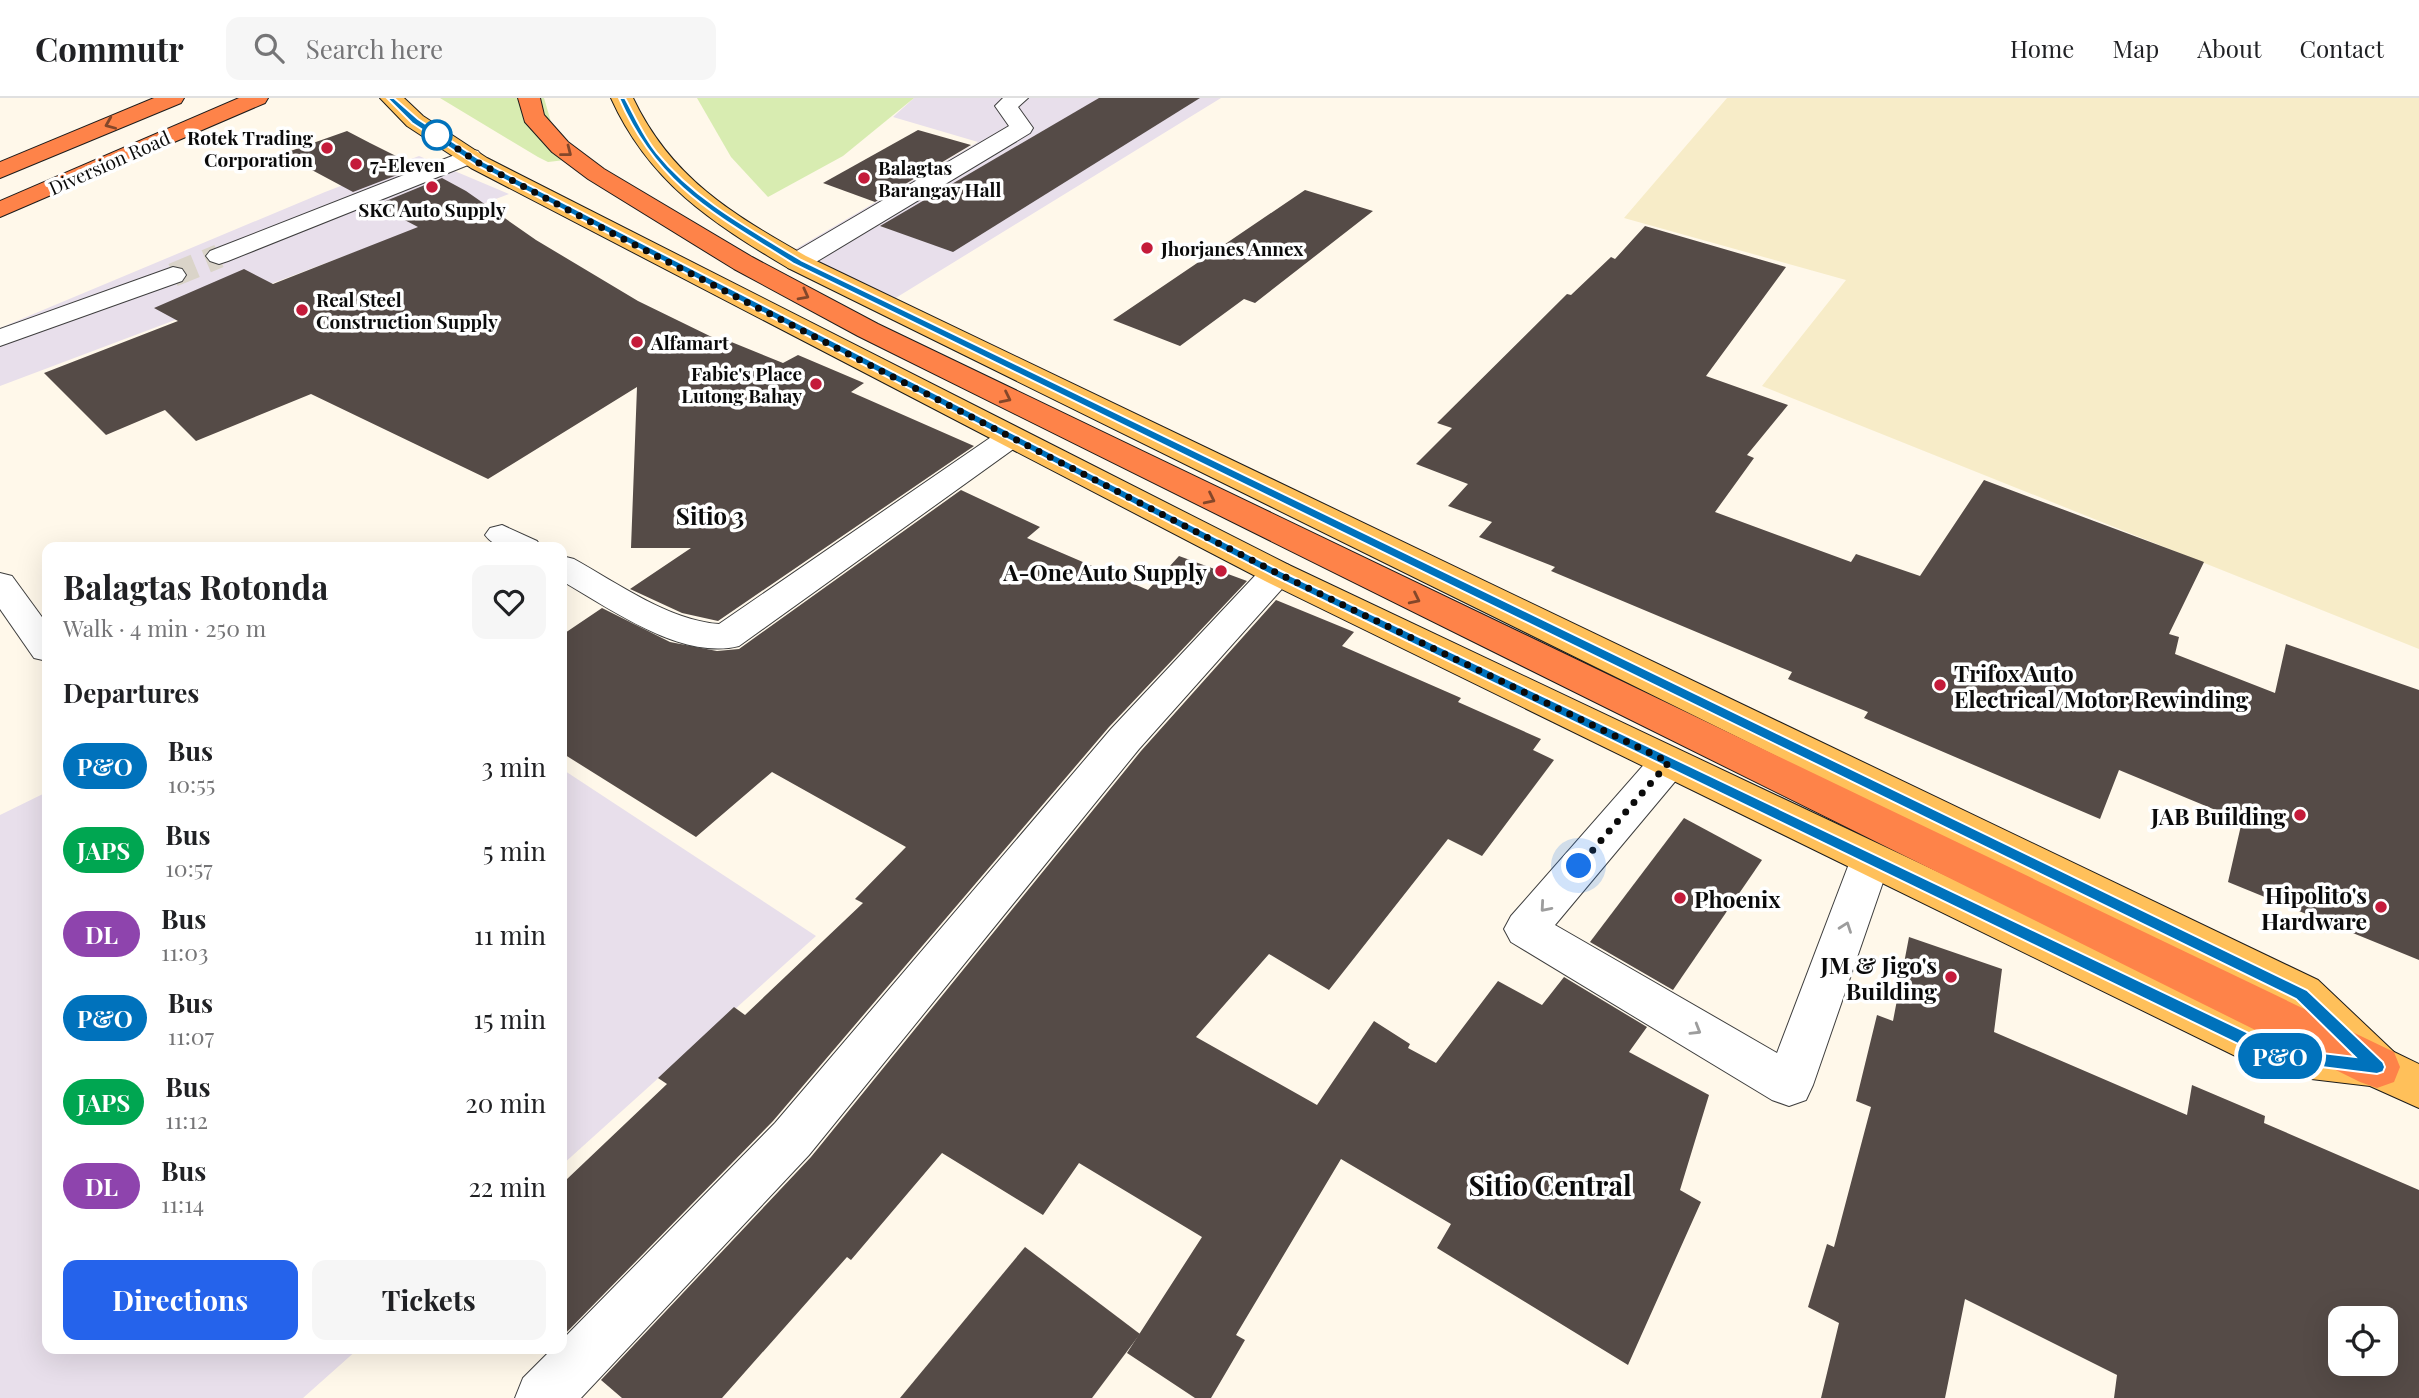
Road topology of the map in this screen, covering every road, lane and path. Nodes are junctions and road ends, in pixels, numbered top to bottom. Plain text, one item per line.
1 (173, 98) edge
2 (221, 98) edge
3 (257, 98) edge
4 (391, 98) edge
5 (529, 98) edge
6 (622, 98) edge
7 (1017, 98) edge
8 (470, 156) junction
9 (0, 171) edge
10 (0, 192) edge
11 (0, 210) edge
12 (219, 256) tunnel mouth
13 (797, 262) junction
14 (173, 275) tunnel mouth
15 (0, 338) edge
16 (1011, 438) junction
17 (567, 571) edge
18 (1277, 573) junction
19 (0, 584) edge
20 (42, 642) edge
21 (1669, 762) junction
22 (1870, 859) junction
23 (2377, 1067) junction
24 (2419, 1087) edge
25 (543, 1398) edge

1 -> 9 highway, Diversion Road
2 - 10 highway
3 - 11 highway, Diversion Road
4 - 8 main road
5 -> 23 highway
6 - 13 main road
7 - 13 street
8 - 12 street
8 - 16 main road
13 - 23 main road
14 - 15 street
16 - 17 street
16 - 18 main road
18 - 21 main road
18 - 25 street
19 - 20 street
21 - 22 main road
21 -> 22 street
22 - 23 main road
23 - 24 main road

